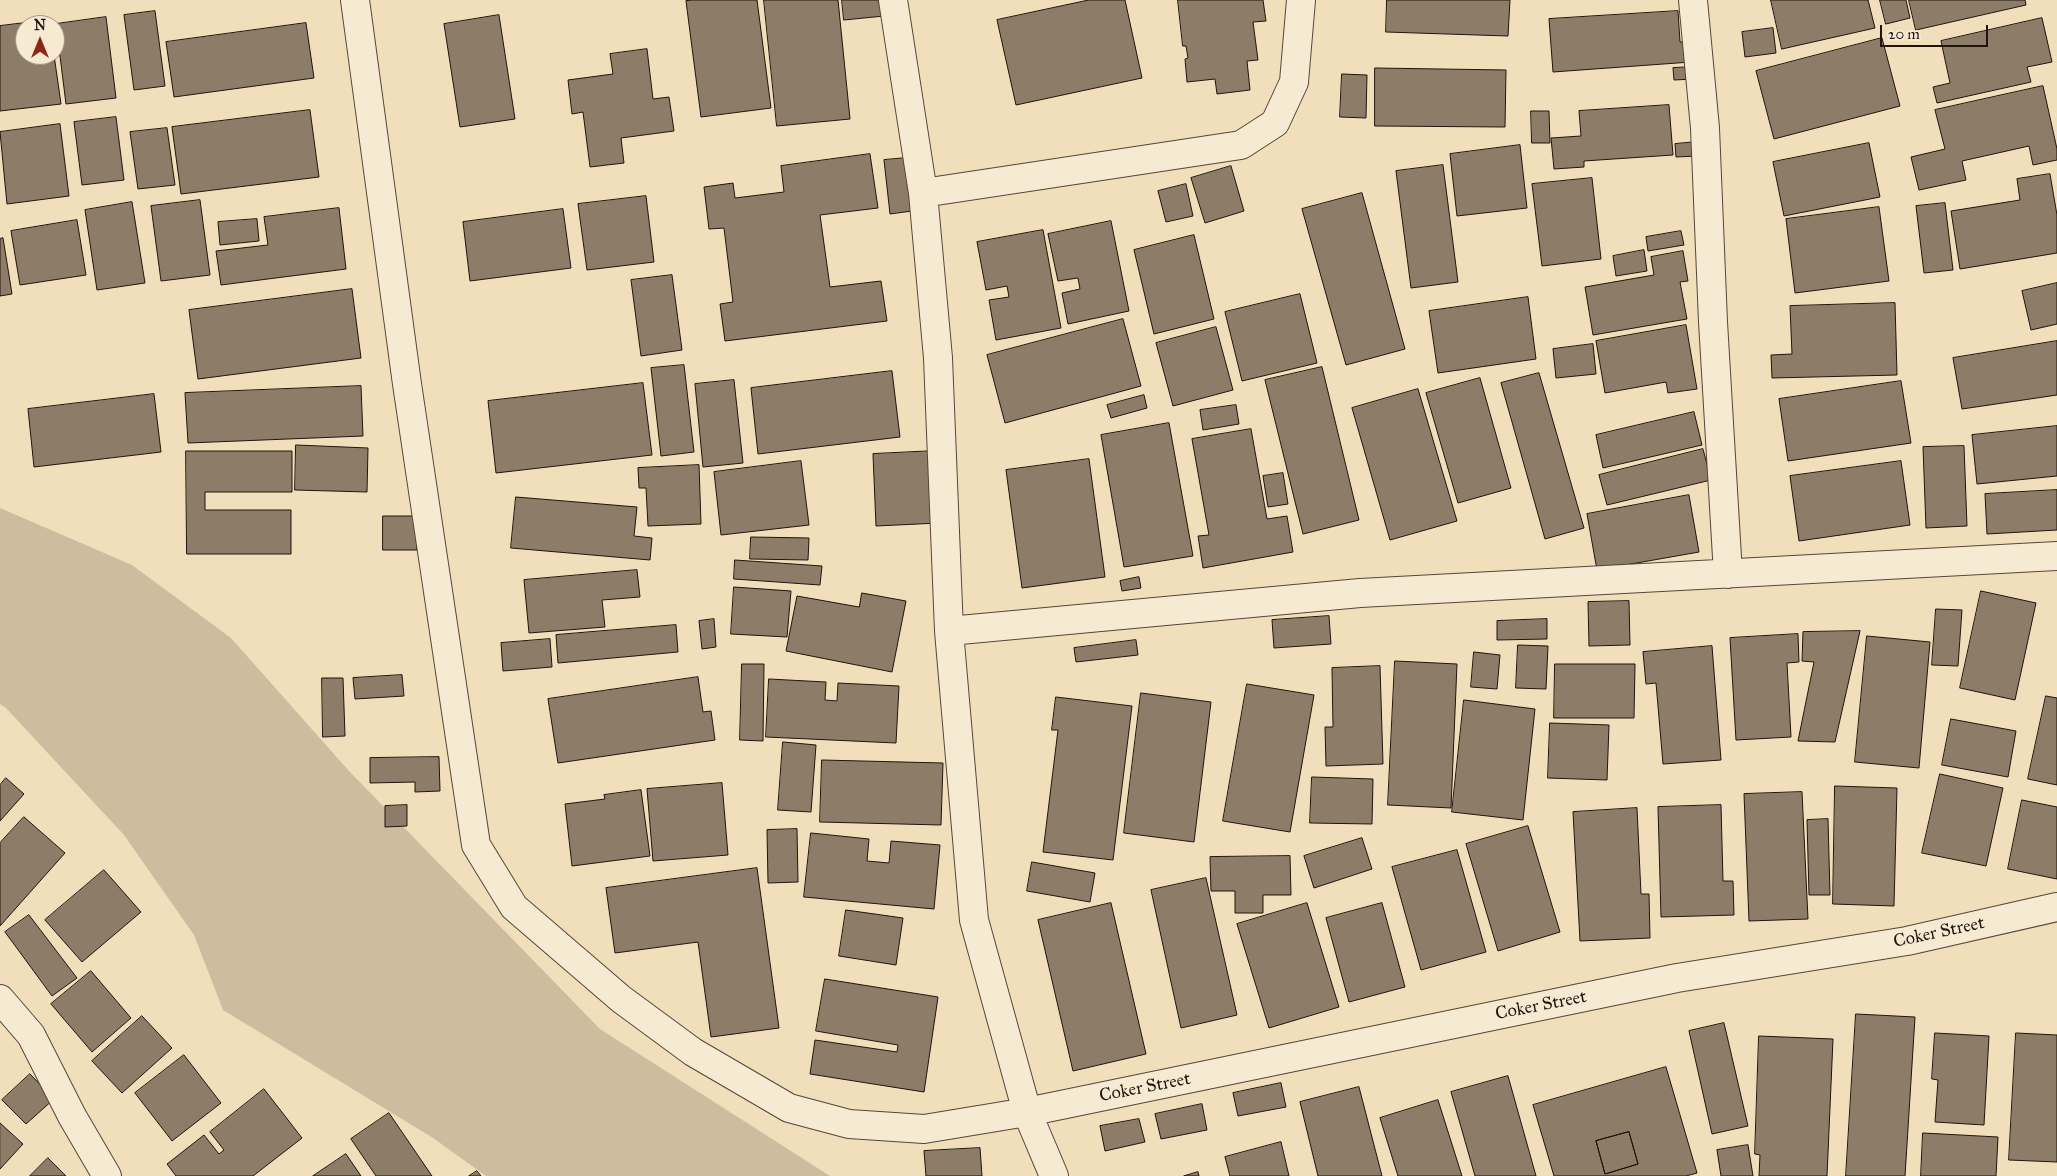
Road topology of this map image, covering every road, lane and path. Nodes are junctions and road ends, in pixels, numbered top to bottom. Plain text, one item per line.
1 (355, 0) edge
2 (893, 0) edge
3 (1301, 0) edge
4 (1692, 0) edge
5 (923, 193) junction
6 (2057, 556) edge
7 (1728, 574) junction
8 (949, 631) junction
9 (2057, 907) edge
10 (0, 999) edge
11 (1027, 1112) junction
12 (107, 1176) edge
13 (1054, 1176) edge

1 - 11 street, Coker Street
2 - 5 street
3 - 5 street
4 - 7 street
5 - 8 street
6 - 7 street
7 - 8 street
8 - 11 street
9 - 11 street, Coker Street
10 - 12 street
11 - 13 street

